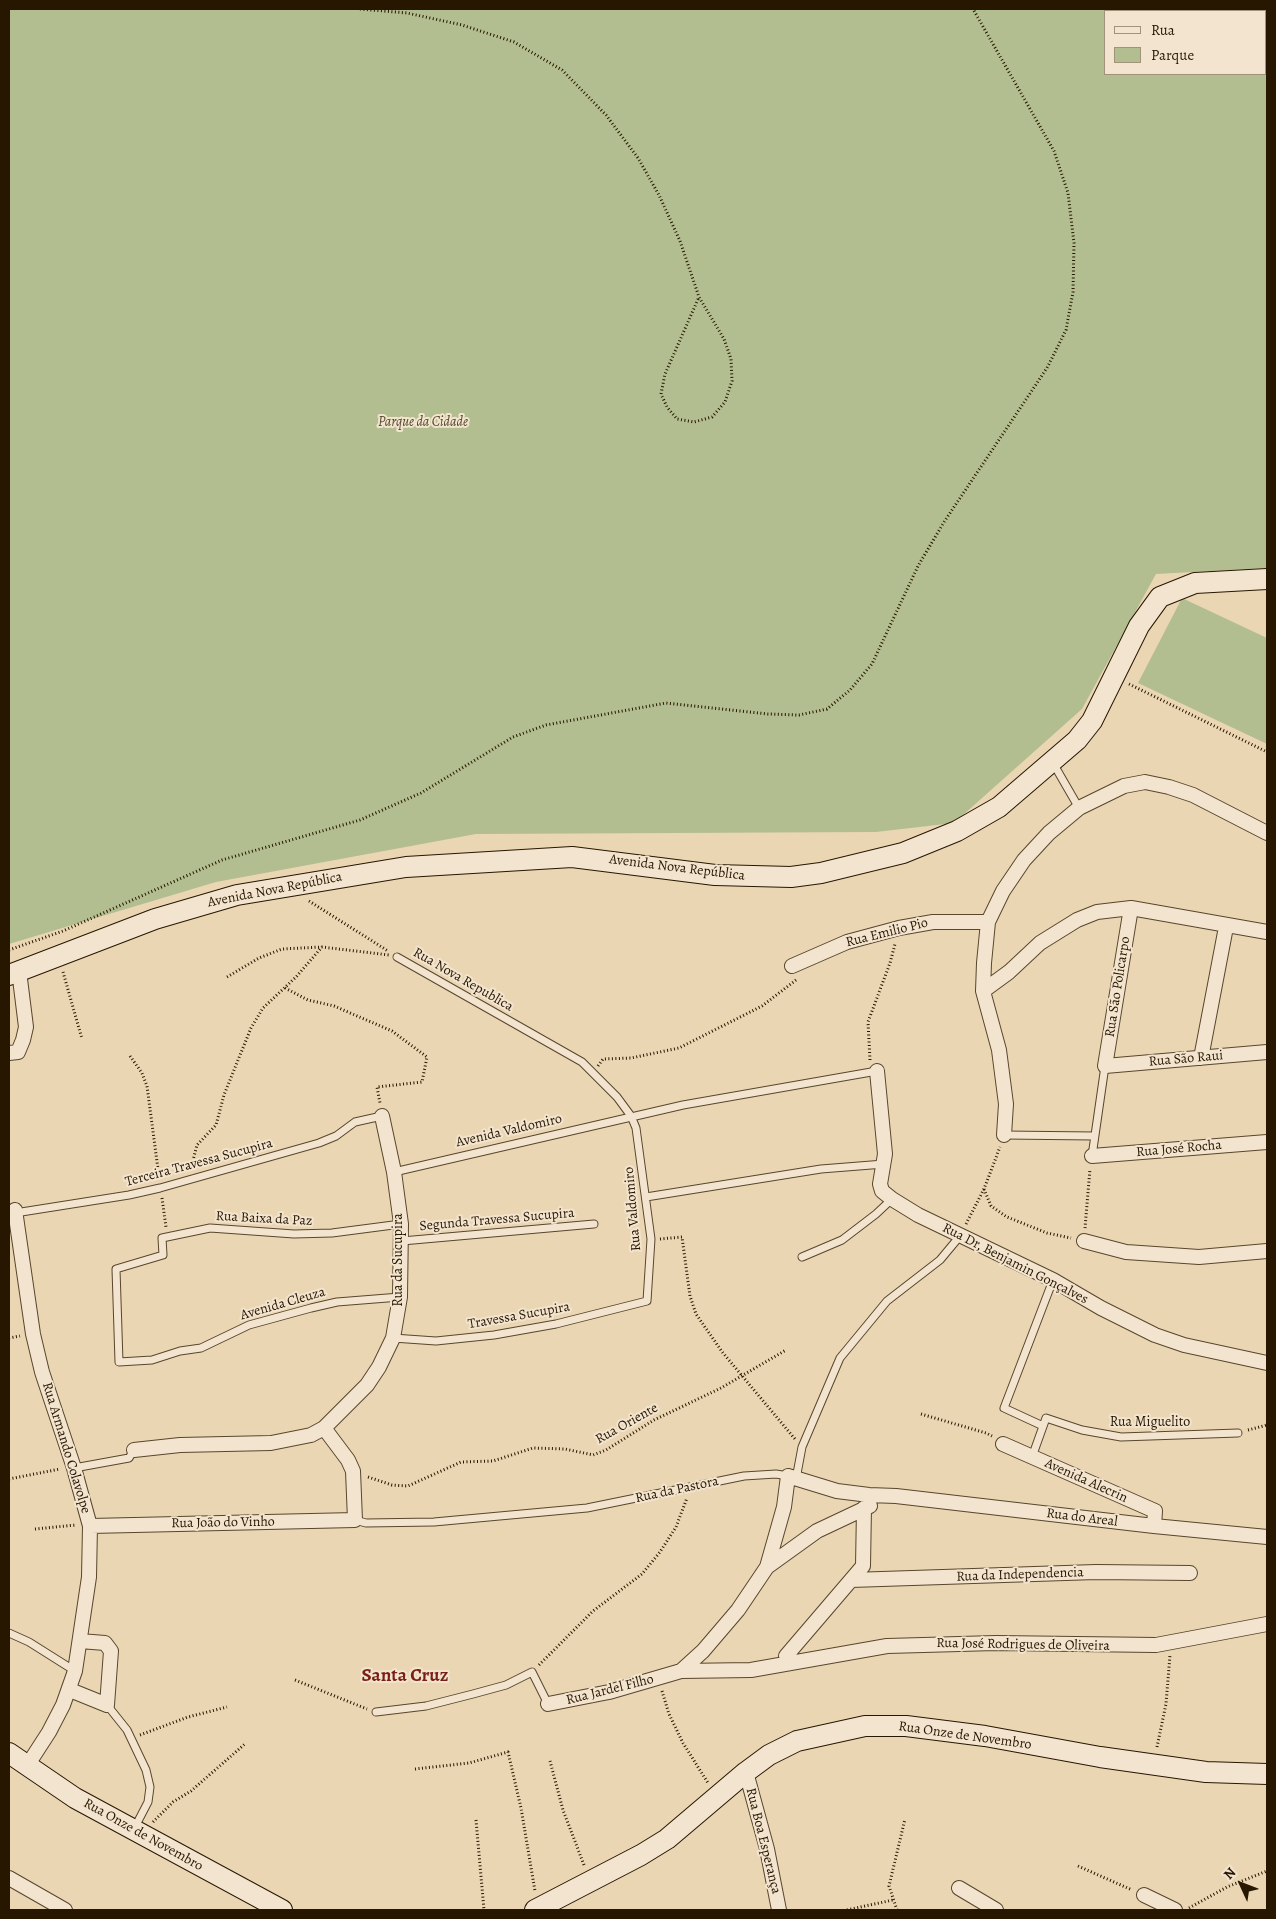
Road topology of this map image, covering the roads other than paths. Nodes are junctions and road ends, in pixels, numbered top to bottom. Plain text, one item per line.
1 (1267, 579) edge
2 (1053, 762) junction
3 (1079, 808) junction
4 (1267, 833) edge
5 (1131, 908) junction
6 (988, 922) junction
7 (1226, 927) junction
8 (1267, 932) edge
9 (397, 957) road end
10 (797, 971) road end
11 (14, 973) edge
12 (983, 991) junction
13 (1267, 1052) edge
14 (9, 1053) edge
15 (1201, 1058) junction
16 (1105, 1066) junction
17 (875, 1071) joint
18 (382, 1116) joint
19 (631, 1116) junction
20 (1004, 1135) joint
21 (1094, 1136) junction
22 (1267, 1142) edge
23 (1092, 1156) joint
24 (884, 1164) junction
25 (394, 1172) junction
26 (646, 1196) junction
27 (892, 1199) junction
28 (15, 1211) joint
29 (401, 1224) junction
30 (594, 1224) dead end
31 (960, 1236) junction
32 (402, 1241) junction
33 (1084, 1241) road end
34 (1267, 1251) edge
35 (802, 1257) dead end
36 (1053, 1280) junction
37 (400, 1297) junction
38 (647, 1301) joint
39 (393, 1338) junction
40 (119, 1362) joint
41 (1267, 1364) edge
42 (1043, 1426) junction
43 (324, 1428) junction
44 (1238, 1432) road end
45 (1004, 1444) road end
46 (134, 1450) joint
47 (1032, 1457) junction
48 (74, 1468) junction
49 (792, 1478) junction
50 (896, 1496) junction
51 (864, 1508) junction
52 (355, 1520) junction
53 (90, 1526) junction
54 (1154, 1526) junction
55 (1267, 1537) edge
56 (767, 1567) junction
57 (1190, 1573) dead end
58 (851, 1580) junction
59 (1267, 1624) edge
60 (9, 1633) edge
61 (80, 1640) junction
62 (783, 1660) junction
63 (75, 1670) junction
64 (680, 1671) junction
65 (70, 1690) junction
66 (548, 1704) joint
67 (107, 1706) junction
68 (376, 1712) road end
69 (9, 1753) edge
70 (27, 1766) junction
71 (746, 1772) junction
72 (1267, 1774) edge
73 (138, 1832) junction
74 (9, 1878) edge
75 (959, 1888) dead end
76 (1144, 1895) road end
77 (65, 1910) edge
78 (282, 1910) edge
79 (536, 1910) edge
80 (780, 1910) edge
81 (996, 1910) edge
82 (1175, 1910) edge

1 - 2 street, Avenida Nova República
2 - 3 lane
2 - 11 street, Avenida Nova República
3 - 4 street
3 - 6 street
5 - 7 street
5 - 12 street
5 - 16 street, Rua São Policarpo
6 - 10 street, Rua Emilio Pio
6 - 12 street
7 - 8 street
7 - 15 street
9 - 19 lane, Rua Nova Republica
11 - 14 street
12 - 20 street
13 - 15 street, Rua São Raui
15 - 16 street, Rua São Raui
16 - 21 lane
17 - 19 lane, Avenida Valdomiro
17 - 24 street, Rua Dr, Benjamin Gonçalves
18 - 25 street, Rua da Sucupira
18 - 28 lane, Terceira Travessa Sucupira
19 - 25 lane, Avenida Valdomiro
19 - 26 lane, Rua Valdomiro
20 - 21 lane
21 - 23 lane
22 - 23 street, Rua José Rocha
24 - 26 lane
24 - 27 street, Rua Dr, Benjamin Gonçalves
25 - 29 street, Rua da Sucupira
26 - 38 lane, Rua Valdomiro
27 - 31 street, Rua Dr, Benjamin Gonçalves
27 - 35 lane
28 - 48 street, Rua Armando Colavolpe
29 - 32 street, Rua da Sucupira
29 - 40 lane, Rua Baixa da Paz
30 - 32 lane, Segunda Travessa Sucupira
31 - 36 street, Rua Dr, Benjamin Gonçalves
31 - 49 lane
32 - 37 street, Rua da Sucupira
33 - 34 street
36 - 41 street, Rua Dr, Benjamin Gonçalves
36 - 42 lane
37 - 39 street, Rua da Sucupira
37 - 40 lane, Avenida Cleuza
38 - 39 lane, Travessa Sucupira
39 - 43 street, Rua da Sucupira
42 - 44 lane, Rua Miguelito
42 - 47 lane
43 - 46 street, Rua da Sucupira
43 - 52 street
45 - 47 street, Avenida Alecrin
46 - 48 lane
47 - 54 street, Avenida Alecrin
48 - 53 street, Rua Armando Colavolpe
49 - 50 street, Rua da Pastora
49 - 52 lane, Rua da Pastora
49 - 56 street
50 - 51 street
50 - 54 street, Rua do Areal
51 - 56 street
51 - 58 street
52 - 53 street, Rua João do Vinho
53 - 61 street, Rua Armando Colavolpe
54 - 55 street, Rua do Areal
56 - 64 street
57 - 58 street, Rua da Independencia
58 - 62 street
59 - 62 street, Rua José Rodrigues de Oliveira
60 - 63 lane
61 - 63 street, Rua Armando Colavolpe
61 - 67 street
62 - 64 street, Rua Jardel Filho
63 - 65 street, Rua Armando Colavolpe
64 - 66 street, Rua Jardel Filho
65 - 67 street
65 - 70 street, Rua Armando Colavolpe
66 - 68 lane, Rua Jardel Filho
67 - 73 lane
69 - 70 street, Rua Onze de Novembro
70 - 73 street, Rua Onze de Novembro
71 - 72 street, Rua Onze de Novembro
71 - 79 street, Rua Onze de Novembro
71 - 80 street, Rua Boa Esperança
73 - 78 street, Rua Onze de Novembro
74 - 77 street
75 - 81 street
76 - 82 street

